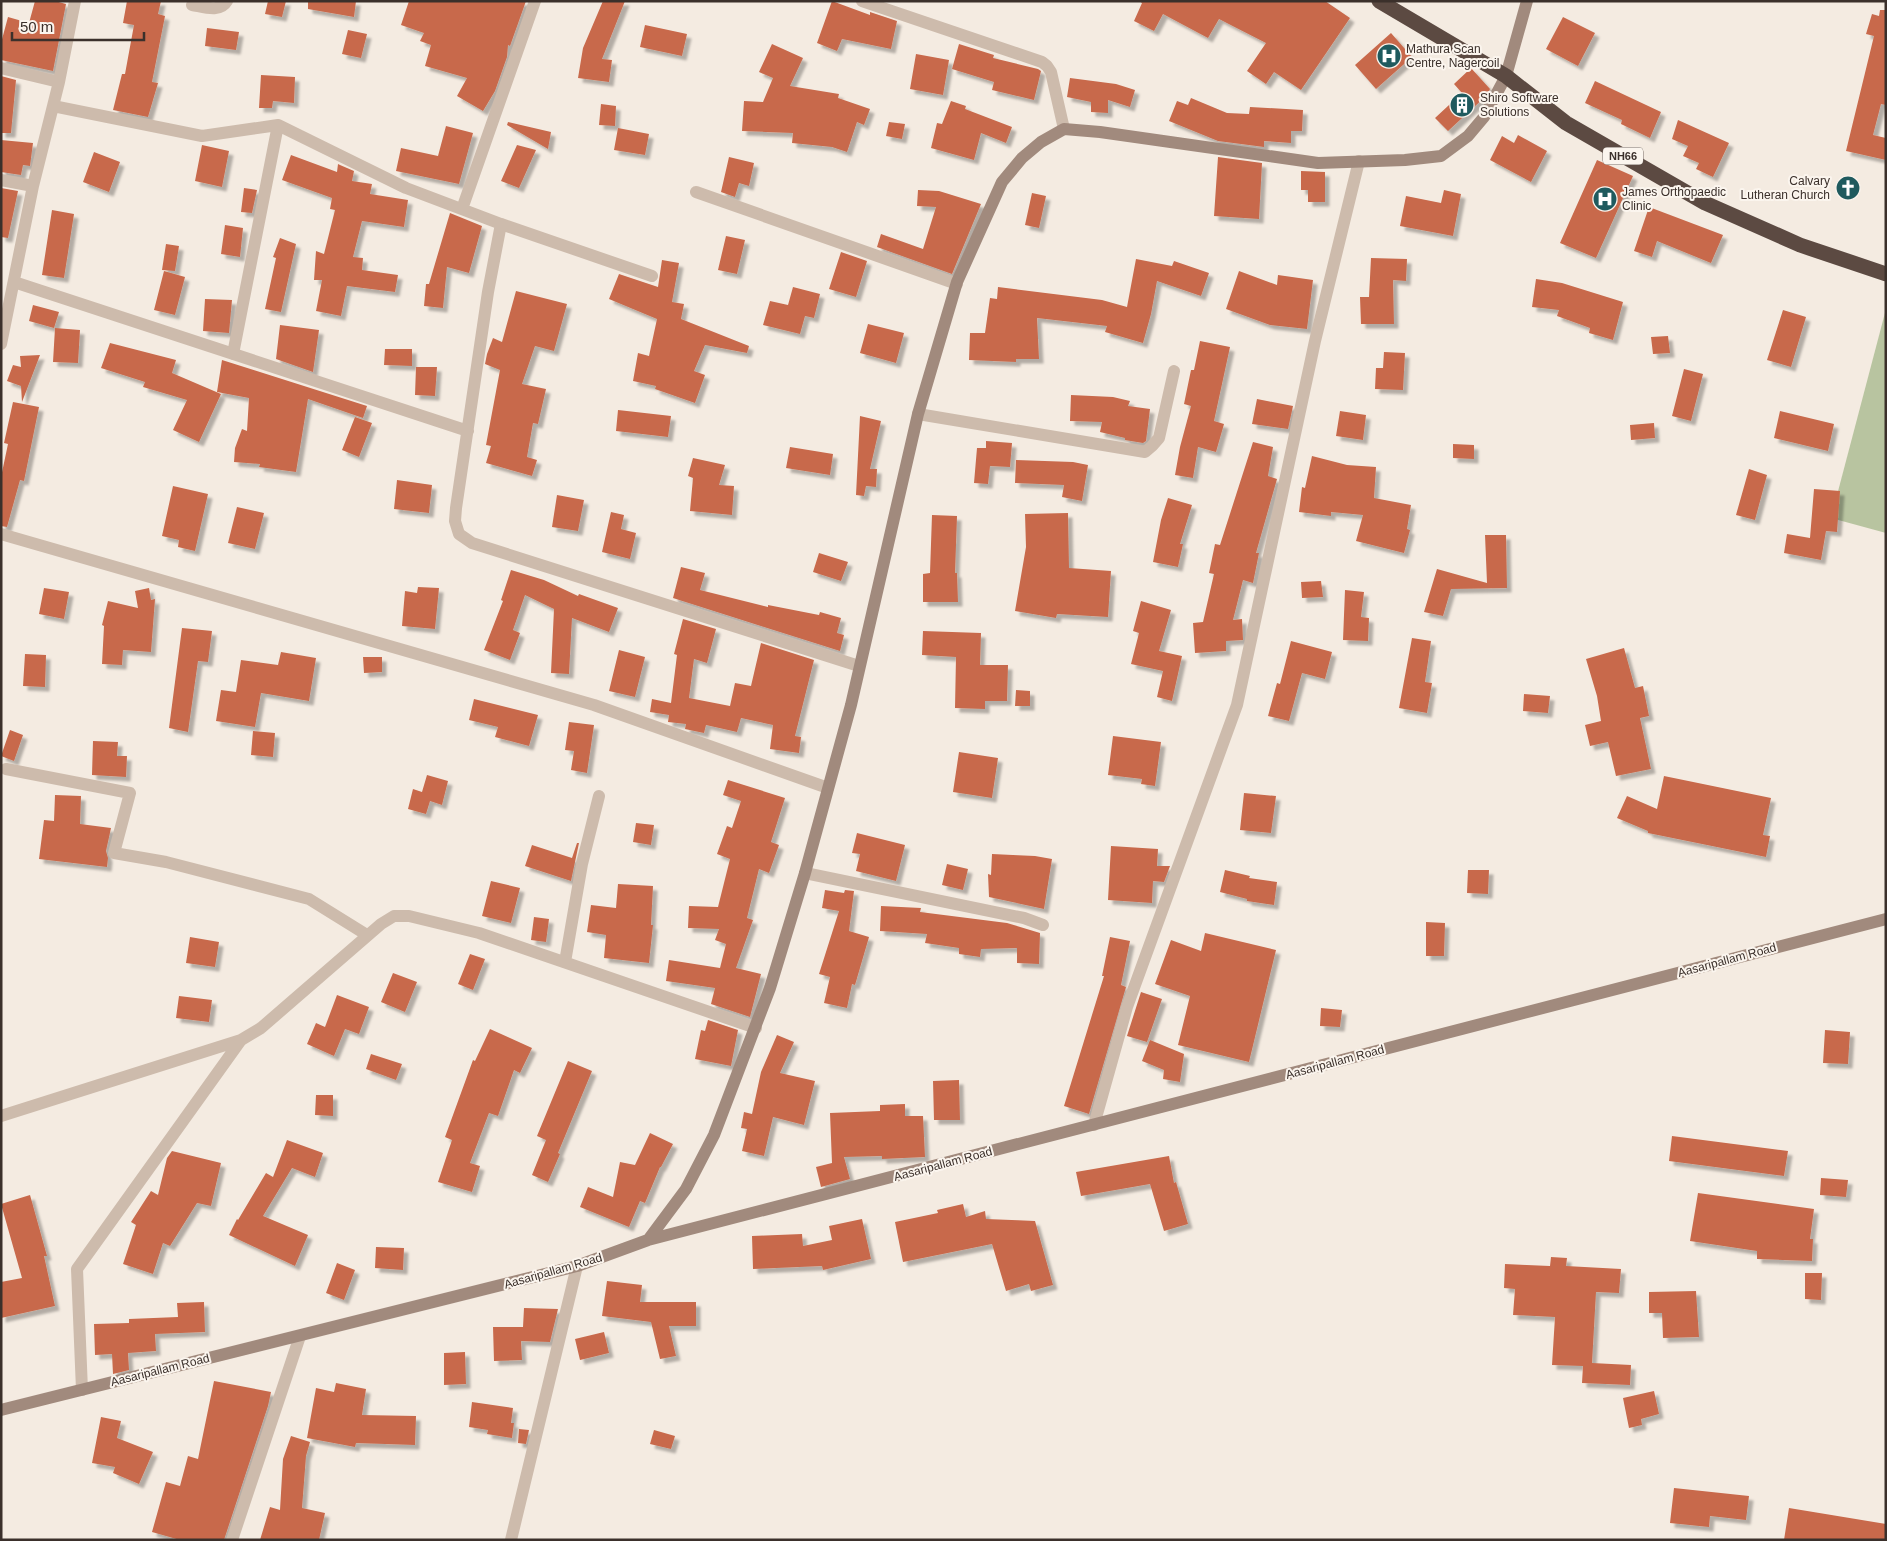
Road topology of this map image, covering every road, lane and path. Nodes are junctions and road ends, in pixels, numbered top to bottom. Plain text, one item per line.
1 (75, 1) edge
2 (228, 1) edge
3 (535, 1) edge
4 (862, 1) edge
5 (1379, 1) edge
6 (1527, 1) edge
7 (192, 4) dead end
8 (1, 68) edge
9 (1506, 76) junction
10 (59, 82) junction
11 (53, 106) junction
12 (278, 125) junction
13 (1064, 129) junction
14 (1359, 161) junction
15 (1, 180) edge
16 (33, 186) junction
17 (696, 192) dead end
18 (462, 209) junction
19 (501, 224) junction
20 (1886, 274) edge
21 (652, 276) dead end
22 (14, 282) junction
23 (956, 284) junction
24 (5, 310) edge
25 (1, 344) edge
26 (233, 354) junction
27 (1174, 371) dead end
28 (918, 414) junction
29 (468, 431) junction
30 (1, 534) edge
31 (859, 666) junction
32 (6, 769) dead end
33 (828, 788) junction
34 (599, 796) dead end
35 (805, 873) junction
36 (1886, 919) edge
37 (1043, 924) dead end
38 (367, 935) junction
39 (565, 962) junction
40 (756, 1028) junction
41 (241, 1040) junction
42 (1, 1116) edge
43 (1094, 1124) junction
44 (648, 1240) junction
45 (577, 1266) junction
46 (300, 1336) junction
47 (82, 1390) junction
48 (1, 1410) edge
49 (232, 1540) edge
50 (511, 1540) edge

1 - 10 street
2 - 7 street
3 - 18 street
4 - 13 street
5 - 9 highway, NH66
6 - 9 main road
8 - 10 street
9 - 14 main road
9 - 20 highway, NH66
10 - 11 street
11 - 12 street
11 - 16 street
12 - 18 street
12 - 26 street
13 - 14 main road
13 - 23 main road
14 - 43 street
15 - 16 street
16 - 22 street
17 - 23 street
18 - 19 street
19 - 21 street
19 - 29 street
22 - 24 street
22 - 26 street
23 - 28 main road
24 - 25 street
26 - 29 street
27 - 28 street
28 - 31 main road
29 - 31 street
30 - 33 street
31 - 33 main road
32 - 38 street
33 - 35 main road
34 - 39 street
35 - 37 street
35 - 40 main road
36 - 43 main road, Aasaripallam Road
38 - 39 street
38 - 41 street
39 - 40 street
40 - 44 main road
41 - 42 street
41 - 47 street
43 - 44 main road, Aasaripallam Road
44 - 45 main road, Aasaripallam Road
45 - 46 main road, Aasaripallam Road
45 - 50 street
46 - 47 main road, Aasaripallam Road
46 - 49 street
47 - 48 main road, Aasaripallam Road

